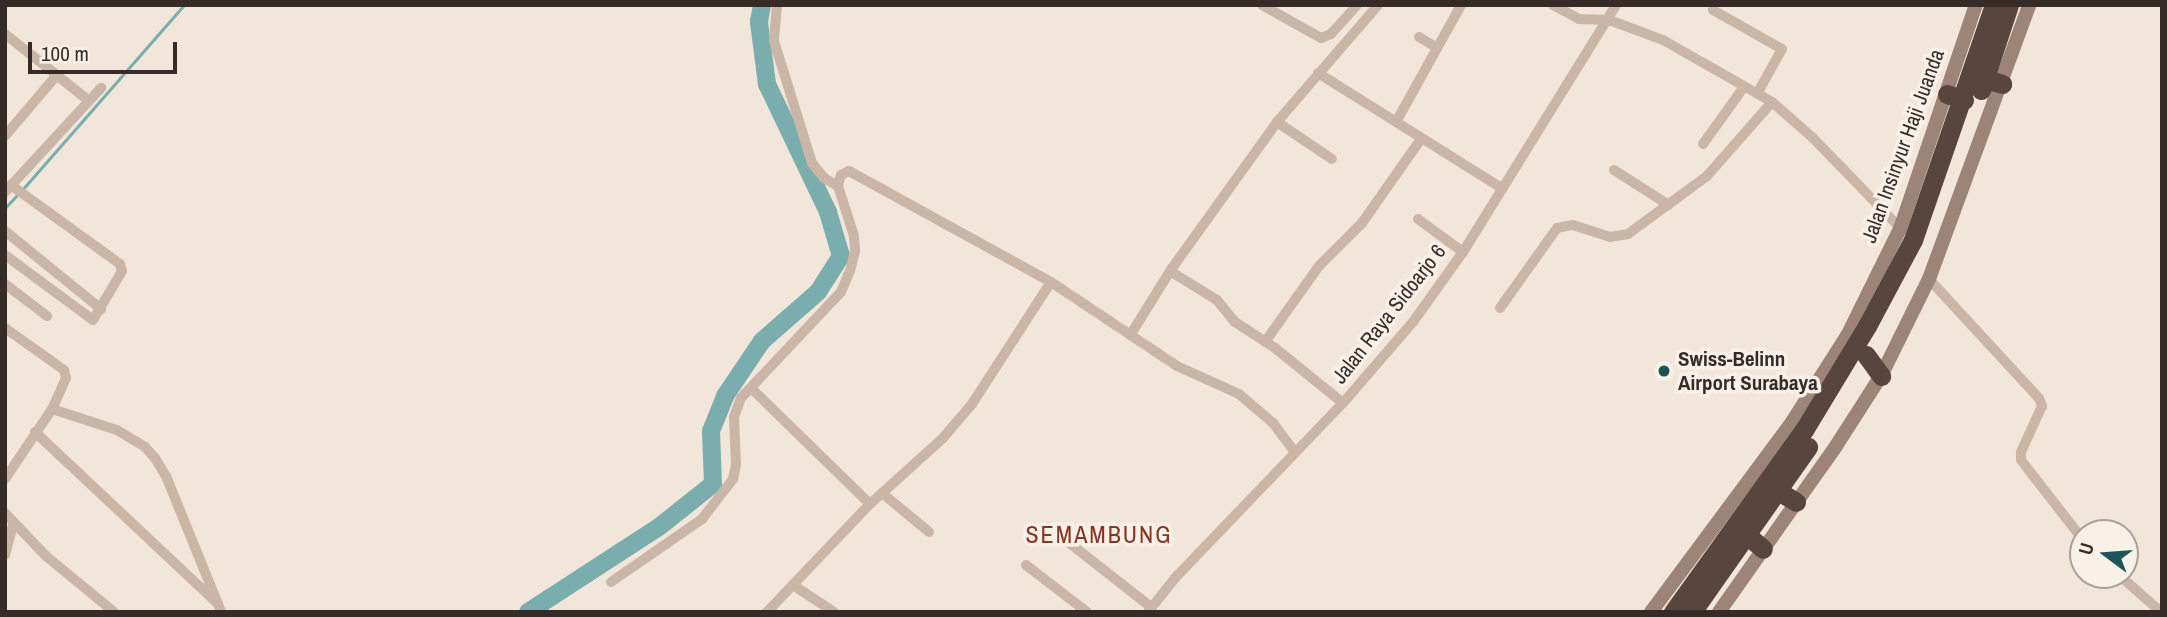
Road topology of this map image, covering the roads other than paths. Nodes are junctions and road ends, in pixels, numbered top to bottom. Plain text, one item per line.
1 (778, 5) edge
2 (1262, 5) edge
3 (1357, 5) edge
4 (1378, 5) edge
5 (1461, 5) edge
6 (1553, 5) edge
7 (1616, 5) edge
8 (1976, 5) edge
9 (1994, 5) edge
10 (2009, 5) edge
11 (2029, 5) edge
12 (1713, 10) dead end
13 (1609, 20) junction
14 (9, 37) edge
15 (1419, 37) dead end
16 (1437, 48) junction
17 (5, 51) edge
18 (1318, 73) junction
19 (56, 76) junction
20 (1993, 82) junction
21 (1744, 87) junction
22 (101, 88) dead end
23 (1757, 94) junction
24 (1955, 97) junction
25 (88, 100) junction
26 (1772, 102) junction
27 (1277, 122) junction
28 (1396, 122) junction
29 (5, 136) edge
30 (1421, 139) junction
31 (1703, 145) dead end
32 (1332, 159) dead end
33 (1614, 170) dead end
34 (841, 178) junction
35 (11, 188) edge
36 (1503, 189) junction
37 (1936, 196) junction
38 (1669, 205) junction
39 (1418, 219) dead end
40 (5, 231) edge
41 (1907, 234) junction
42 (1463, 252) junction
43 (5, 256) edge
44 (1170, 271) junction
45 (1929, 279) junction
46 (5, 284) edge
47 (1048, 287) junction
48 (1500, 308) dead end
49 (101, 309) junction
50 (47, 316) dead end
51 (5, 328) edge
52 (1131, 334) junction
53 (1265, 342) junction
54 (1866, 355) junction
55 (1881, 376) junction
56 (751, 388) junction
57 (1343, 403) junction
58 (52, 409) junction
59 (1798, 426) junction
60 (35, 432) junction
61 (1294, 451) junction
62 (5, 479) edge
63 (1778, 491) junction
64 (882, 493) junction
65 (1796, 502) junction
66 (870, 504) junction
67 (5, 513) edge
68 (2069, 522) edge
69 (14, 523) junction
70 (1049, 527) dead end
71 (929, 532) dead end
72 (1747, 535) junction
73 (1763, 549) junction
74 (5, 555) edge
75 (1026, 565) dead end
76 (611, 582) dead end
77 (793, 585) junction
78 (2135, 589) edge
79 (219, 608) edge
80 (1150, 610) edge
81 (114, 612) edge
82 (767, 612) edge
83 (834, 612) edge
84 (1087, 612) edge
85 (1651, 612) edge
86 (1673, 612) edge
87 (1692, 612) edge
88 (1719, 612) edge
89 (2161, 612) edge

1 - 34 street
2 - 3 street
4 - 18 street
5 - 16 street
6 - 13 street
7 - 13 street, Jalan Raya Sidoarjo 6
8 - 24 street, Jalan Insinyur Haji Juanda
9 - 24 highway, Jalan Insinyur Haji Juanda
10 - 20 highway, Jalan Insinyur Haji Juanda
11 - 20 street, Jalan Insinyur Haji Juanda
12 - 23 street
13 - 21 street
13 - 36 street, Jalan Raya Sidoarjo 6
14 - 17 street
14 - 19 street
15 - 16 street
16 - 28 street
18 - 27 street
18 - 28 street
19 - 25 street
19 - 29 street
20 - 37 highway, Jalan Insinyur Haji Juanda
20 - 45 street, Jalan Insinyur Haji Juanda
21 - 23 street
21 - 31 street
22 - 25 street
23 - 26 street
24 - 37 highway, Jalan Insinyur Haji Juanda
24 - 41 street, Jalan Insinyur Haji Juanda
25 - 35 street
26 - 38 street
26 - 41 street
27 - 32 street
27 - 44 street
28 - 30 street
30 - 36 street
30 - 53 street
33 - 38 street
34 - 47 street
34 - 56 street
35 - 49 street
36 - 42 street, Jalan Raya Sidoarjo 6
37 - 41 highway, Jalan Insinyur Haji Juanda
37 - 54 highway, Jalan Insinyur Haji Juanda
38 - 48 street
39 - 42 street
40 - 49 street
41 - 59 highway, Jalan Insinyur Haji Juanda
42 - 57 street, Jalan Raya Sidoarjo 6
43 - 49 street
44 - 52 street
44 - 53 street
45 - 55 street, Jalan Insinyur Haji Juanda
45 - 68 street
46 - 50 street
47 - 52 street
47 - 64 street
51 - 58 street
52 - 61 street
53 - 57 street
54 - 55 highway
54 - 63 highway, Jalan Insinyur Haji Juanda
55 - 65 street, Jalan Insinyur Haji Juanda
56 - 66 street
56 - 76 street
57 - 61 street, Jalan Raya Sidoarjo 6
58 - 60 street
58 - 79 street
59 - 85 street, Jalan Insinyur Haji Juanda
59 - 86 highway, Jalan Insinyur Haji Juanda
60 - 62 street
60 - 79 street
61 - 80 street, Jalan Raya Sidoarjo 6
63 - 65 highway
63 - 72 highway, Jalan Insinyur Haji Juanda
64 - 66 street
64 - 71 street
65 - 73 street, Jalan Insinyur Haji Juanda
66 - 77 street
67 - 69 street
69 - 74 street
69 - 81 street
70 - 80 street
72 - 73 highway
72 - 87 highway, Jalan Insinyur Haji Juanda
73 - 88 street, Jalan Insinyur Haji Juanda
75 - 84 street
77 - 82 street
77 - 83 street
78 - 89 street

